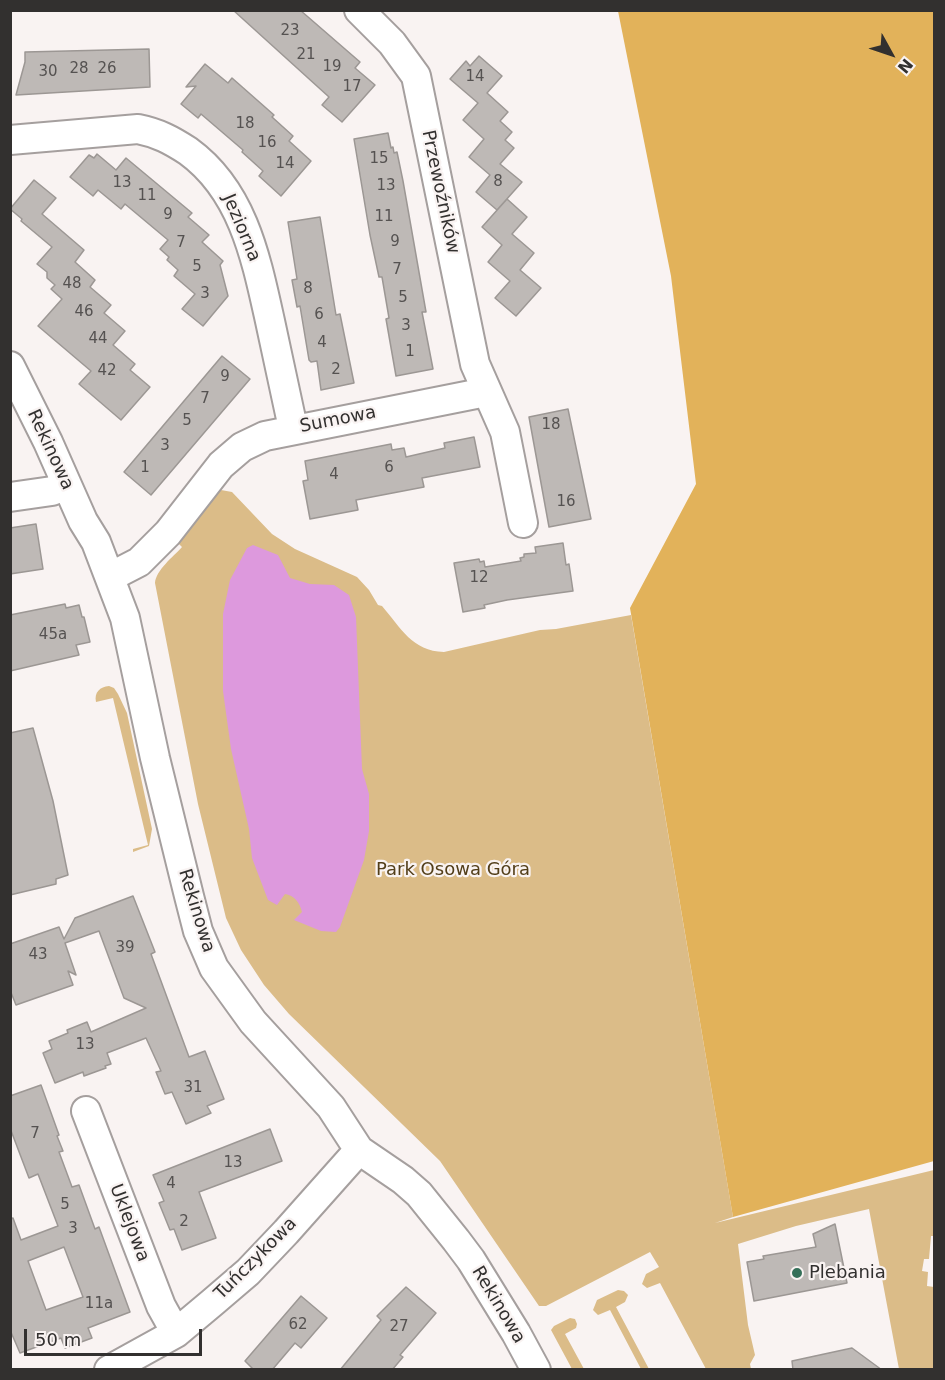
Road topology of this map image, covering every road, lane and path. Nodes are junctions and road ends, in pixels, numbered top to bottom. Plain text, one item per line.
1 (359, 10) edge
2 (10, 140) edge
3 (10, 366) edge
4 (486, 392) junction
5 (293, 428) junction
6 (66, 484) junction
7 (10, 497) edge
8 (523, 523) dead end
9 (110, 577) junction
10 (86, 1111) dead end
11 (359, 1150) junction
12 (176, 1333) junction
13 (109, 1370) edge
14 (536, 1370) edge

1 - 4 street, Przewoźników
2 - 5 street, Jeziorna
3 - 6 street, Rekinowa
4 - 5 street, Sumowa
4 - 8 street
5 - 9 street, Sumowa
6 - 7 street
6 - 9 street, Rekinowa
9 - 11 street, Rekinowa
10 - 12 street, Uklejowa
11 - 12 street, Tuńczykowa
11 - 14 street, Rekinowa
12 - 13 street, Tuńczykowa

